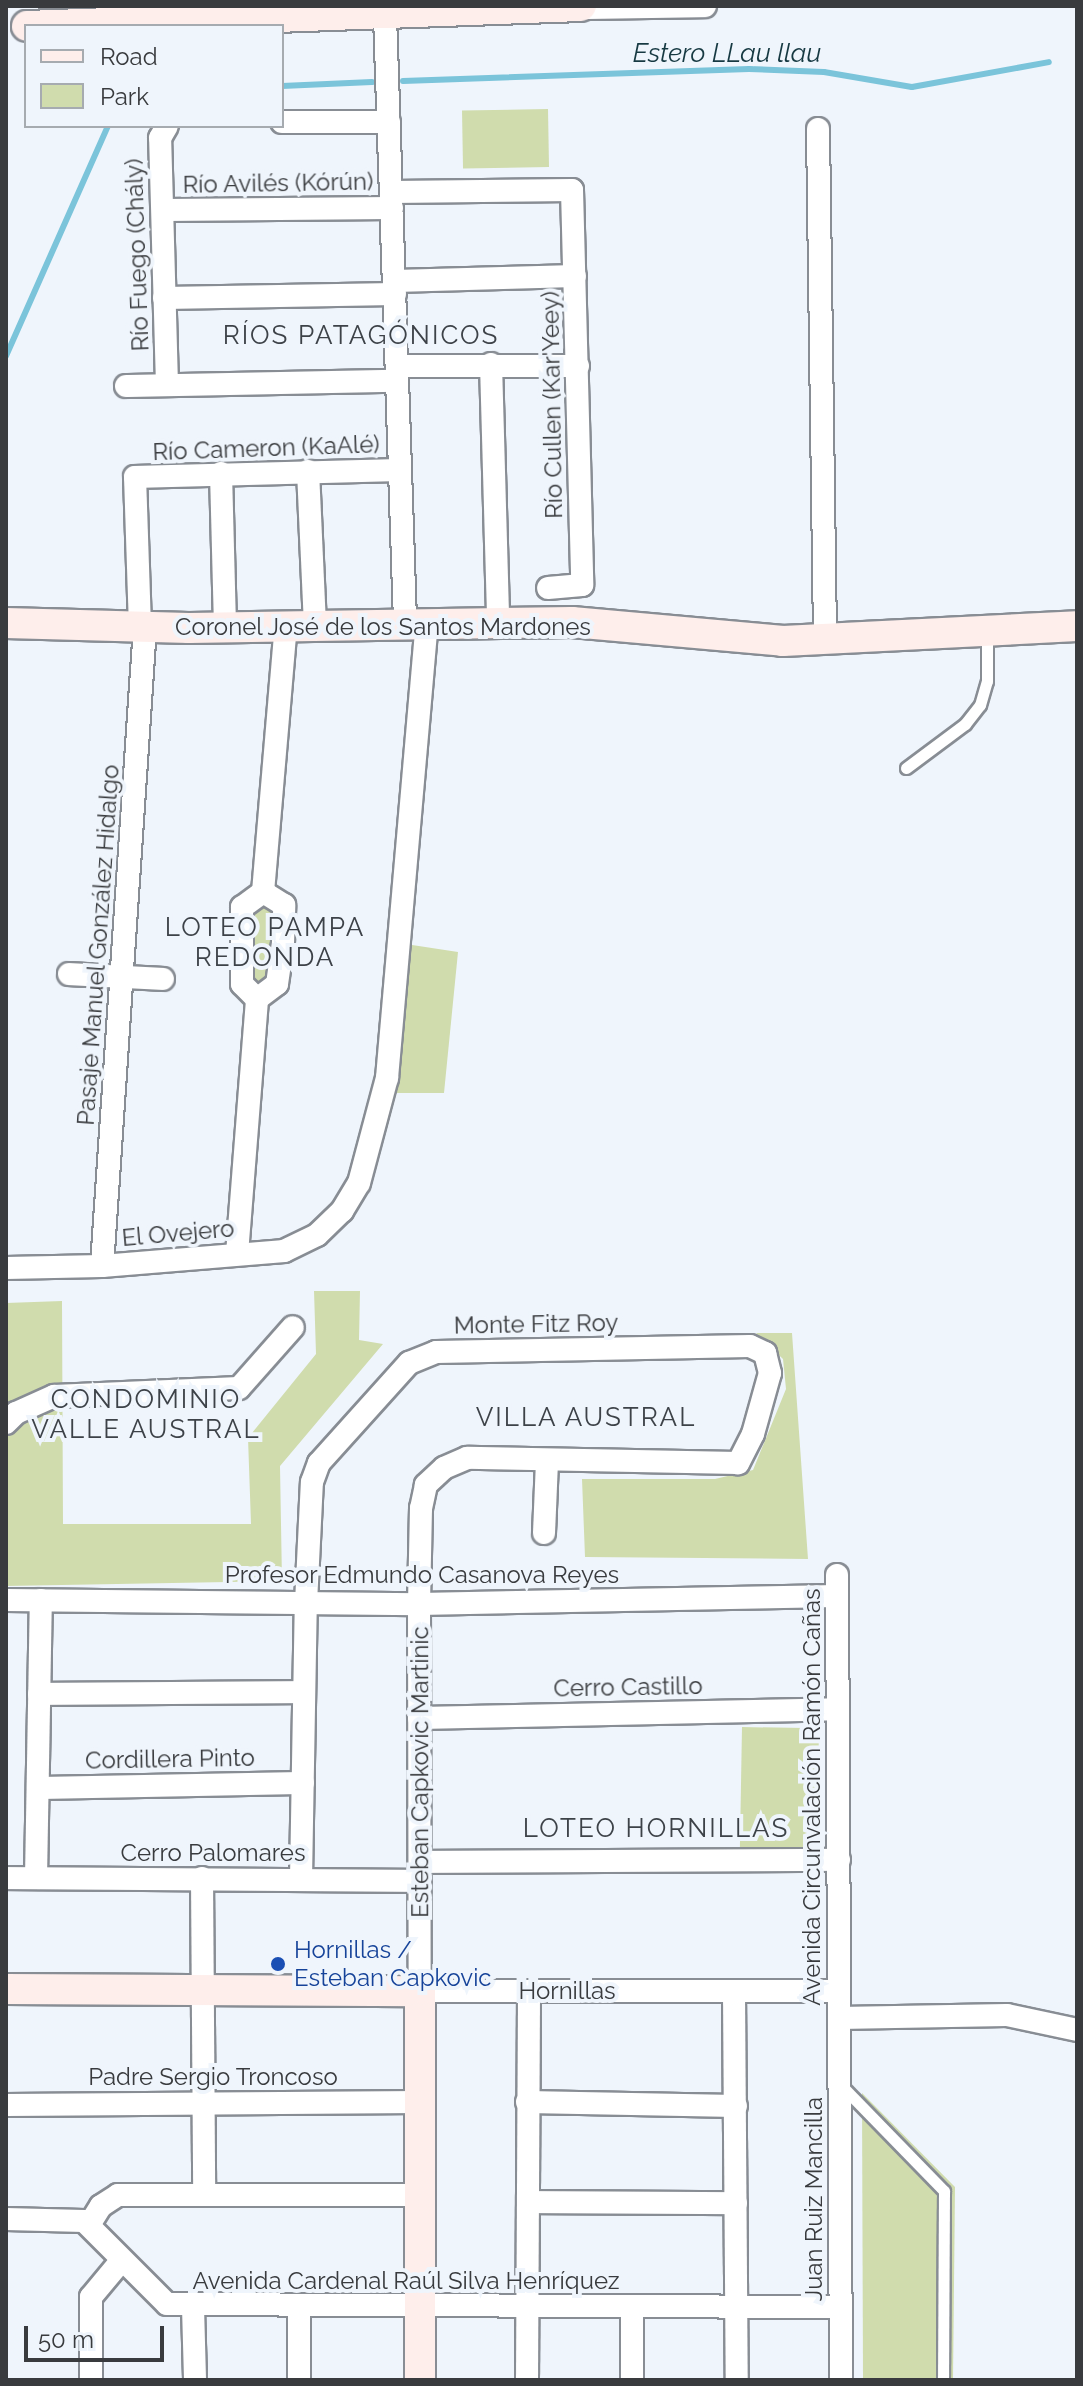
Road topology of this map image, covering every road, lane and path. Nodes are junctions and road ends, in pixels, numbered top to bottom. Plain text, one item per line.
1 (693, 6) edge
2 (705, 6) edge
3 (582, 7) edge
4 (534, 8) edge
5 (293, 12) edge
6 (191, 14) edge
7 (69, 15) edge
8 (385, 15) junction
9 (35, 24) edge
10 (284, 122) edge
11 (389, 122) junction
12 (166, 128) edge
13 (818, 129) dead end
14 (572, 190) joint
15 (392, 200) junction
16 (165, 210) junction
17 (575, 276) junction
18 (395, 288) junction
19 (164, 298) junction
20 (491, 364) junction
21 (578, 366) junction
22 (397, 373) junction
23 (167, 385) junction
24 (126, 386) dead end
25 (398, 470) junction
26 (308, 471) junction
27 (221, 473) junction
28 (135, 477) joint
29 (548, 588) dead end
30 (416, 622) junction
31 (498, 622) junction
32 (6, 623) edge
33 (300, 626) junction
34 (1077, 626) edge
35 (142, 627) junction
36 (225, 627) junction
37 (987, 630) junction
38 (825, 639) junction
39 (906, 768) dead end
40 (263, 892) junction
41 (69, 974) dead end
42 (121, 975) junction
43 (163, 979) dead end
44 (257, 999) junction
45 (237, 1254) junction
46 (102, 1266) junction
47 (6, 1268) edge
48 (293, 1327) dead end
49 (6, 1423) edge
50 (547, 1461) junction
51 (738, 1463) joint
52 (544, 1533) dead end
53 (837, 1586) joint
54 (6, 1600) edge
55 (41, 1600) junction
56 (306, 1603) junction
57 (419, 1604) junction
58 (304, 1692) junction
59 (39, 1694) junction
60 (838, 1709) junction
61 (419, 1718) junction
62 (303, 1783) junction
63 (38, 1788) junction
64 (839, 1860) junction
65 (420, 1871) junction
66 (6, 1878) edge
67 (36, 1878) junction
68 (202, 1878) junction
69 (301, 1879) junction
70 (203, 1988) junction
71 (6, 1989) edge
72 (420, 1991) junction
73 (529, 1991) junction
74 (839, 1991) junction
75 (734, 1992) junction
76 (839, 2018) junction
77 (1077, 2030) edge
78 (840, 2084) junction
79 (203, 2101) junction
80 (420, 2102) junction
81 (527, 2102) junction
82 (6, 2105) edge
83 (736, 2106) junction
84 (204, 2193) junction
85 (420, 2195) junction
86 (528, 2202) junction
87 (736, 2203) junction
88 (6, 2219) edge
89 (89, 2225) junction
90 (121, 2261) junction
91 (299, 2305) junction
92 (420, 2305) junction
93 (193, 2307) junction
94 (841, 2307) junction
95 (528, 2308) junction
96 (632, 2308) junction
97 (738, 2308) junction
98 (91, 2380) edge
99 (195, 2380) edge
100 (299, 2380) edge
101 (420, 2380) edge
102 (527, 2380) edge
103 (632, 2380) edge
104 (737, 2380) edge
105 (841, 2380) edge
106 (943, 2380) edge

1 - 2 street
1 - 3 street
3 - 4 street
4 - 8 street
5 - 6 street
5 - 8 street
6 - 7 street
7 - 9 street
8 - 11 street
10 - 11 street
11 - 15 street
12 - 16 street, Río Fuego (Chály)
13 - 38 street
14 - 15 street, Río Avilés (Kórún)
14 - 17 street, Río Cullen (Kar'Yeey)
15 - 16 street, Río Avilés (Kórún)
15 - 18 street
16 - 19 street, Río Fuego (Chály)
17 - 18 street
17 - 21 street, Río Cullen (Kar'Yeey)
18 - 19 street
18 - 22 street
19 - 23 street, Río Fuego (Chály)
20 - 21 street
20 - 22 street
20 - 31 street
21 - 29 street, Río Cullen (Kar'Yeey)
22 - 23 street
22 - 25 street
23 - 24 street
25 - 26 street, Río Cameron (KaAlé)
25 - 30 street
26 - 27 street, Río Cameron (KaAlé)
26 - 33 street
27 - 28 street, Río Cameron (KaAlé)
27 - 36 street
28 - 35 street, Pasaje Manuel González Hidalgo
30 - 31 street, Coronel José de los Santos Mardones
30 - 33 street, Coronel José de los Santos Mardones
30 - 45 street, El Ovejero
31 - 38 street, Coronel José de los Santos Mardones
32 - 35 street, Coronel José de los Santos Mardones
33 - 36 street, Coronel José de los Santos Mardones
33 - 40 street
34 - 37 street, Coronel José de los Santos Mardones
35 - 36 street, Coronel José de los Santos Mardones
35 - 42 street, Pasaje Manuel González Hidalgo
37 - 38 street, Coronel José de los Santos Mardones
37 - 39 lane
40 - 44 street
40 - 44 street
41 - 42 street
42 - 43 street
42 - 46 street, Pasaje Manuel González Hidalgo
44 - 45 street
45 - 46 street, El Ovejero
46 - 47 street, El Ovejero
48 - 49 street
50 - 51 street, Esteban Capkovic Martinic
50 - 52 street
50 - 57 street, Esteban Capkovic Martinic
51 - 56 street, Monte Fitz Roy
53 - 57 street, Profesor Edmundo Casanova Reyes
53 - 60 street, Avenida Circunvalación Ramón Cañas
54 - 55 street, Profesor Edmundo Casanova Reyes
55 - 56 street, Profesor Edmundo Casanova Reyes
55 - 59 street
56 - 57 street, Profesor Edmundo Casanova Reyes
56 - 58 street, Monte Fitz Roy
57 - 61 street, Esteban Capkovic Martinic
58 - 59 street
58 - 62 street, Monte Fitz Roy
59 - 63 street
60 - 61 street, Cerro Castillo
60 - 64 street, Avenida Circunvalación Ramón Cañas
61 - 65 street, Esteban Capkovic Martinic
62 - 63 street, Cordillera Pinto
62 - 69 street, Monte Fitz Roy
63 - 67 street
64 - 65 street, Cerro Palomares
64 - 74 street, Avenida Circunvalación Ramón Cañas
65 - 69 street, Cerro Palomares
65 - 72 street, Esteban Capkovic Martinic
66 - 67 street, Cerro Palomares
67 - 68 street, Cerro Palomares
68 - 69 street, Cerro Palomares
68 - 70 street
70 - 71 street, Hornillas
70 - 72 street, Hornillas
70 - 79 street
72 - 73 street, Hornillas
72 - 80 street, Esteban Capkovic Martinic
73 - 75 street, Hornillas
73 - 81 street
74 - 75 street, Hornillas
74 - 76 street, Avenida Circunvalación Ramón Cañas
75 - 83 street
76 - 77 street
76 - 78 street, Juan Ruiz Mancilla
78 - 94 street, Juan Ruiz Mancilla
78 - 106 lane
79 - 80 street, Padre Sergio Troncoso
79 - 82 street, Padre Sergio Troncoso
79 - 84 street
80 - 85 street, Esteban Capkovic Martinic
81 - 83 street
81 - 86 street
83 - 87 street
84 - 85 street
84 - 89 street
85 - 92 street, Esteban Capkovic Martinic
86 - 87 street
86 - 95 street
87 - 97 street
88 - 89 street
89 - 90 street, Avenida Cardenal Raúl Silva Henríquez
90 - 93 street, Avenida Cardenal Raúl Silva Henríquez
90 - 98 street
91 - 92 street, Avenida Cardenal Raúl Silva Henríquez
91 - 93 street, Avenida Cardenal Raúl Silva Henríquez
91 - 100 street
92 - 95 street, Avenida Cardenal Raúl Silva Henríquez
92 - 101 street, Esteban Capkovic Martinic
93 - 99 street
94 - 97 street, Avenida Cardenal Raúl Silva Henríquez
94 - 105 street, Juan Ruiz Mancilla
95 - 96 street, Avenida Cardenal Raúl Silva Henríquez
95 - 102 street
96 - 97 street, Avenida Cardenal Raúl Silva Henríquez
96 - 103 street
97 - 104 street

